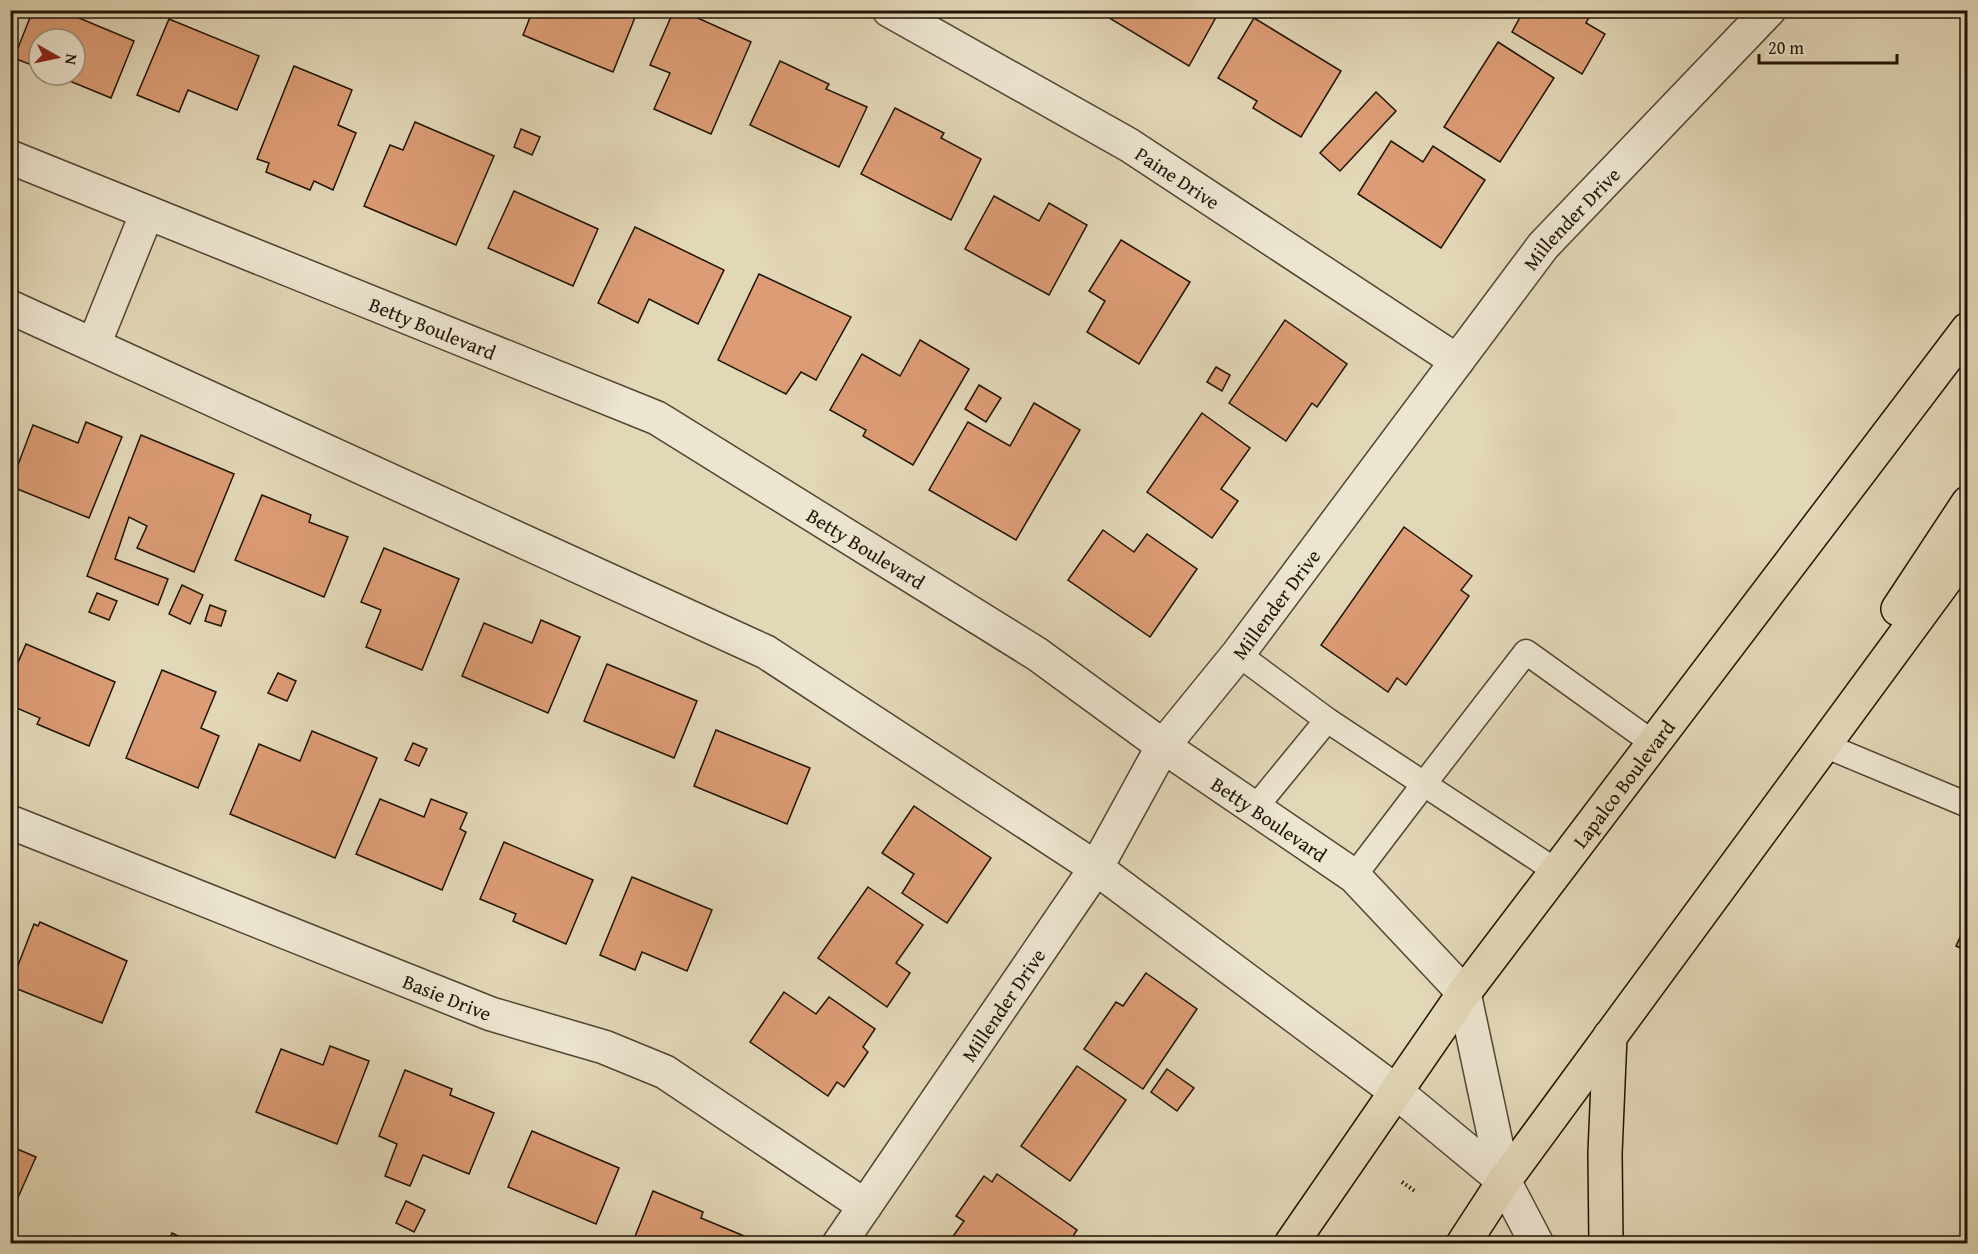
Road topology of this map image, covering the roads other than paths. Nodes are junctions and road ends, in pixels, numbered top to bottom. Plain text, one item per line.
1 (890, 10) edge
2 (1769, 10) edge
3 (10, 157) edge
4 (147, 213) junction
5 (10, 307) edge
6 (1968, 329) edge
7 (94, 344) junction
8 (1957, 357) edge
9 (1457, 361) junction
10 (1968, 503) edge
11 (1966, 554) edge
12 (1238, 654) junction
13 (1327, 720) junction
14 (1653, 742) junction
15 (1824, 745) junction
16 (1163, 746) junction
17 (1424, 784) junction
18 (1968, 806) edge
19 (1255, 808) junction
20 (10, 822) edge
21 (1096, 868) junction
22 (1556, 871) junction
23 (1354, 876) junction
24 (1464, 993) junction
25 (1610, 1036) junction
26 (1394, 1090) junction
27 (1504, 1181) junction
28 (865, 1206) junction
29 (839, 1244) edge
30 (1291, 1244) edge
31 (1462, 1244) edge
32 (1537, 1244) edge
33 (1606, 1244) edge

1 - 9 street, Paine Drive
2 - 9 street, Millender Drive
3 - 4 street, Betty Boulevard
4 - 7 street
4 - 16 street, Betty Boulevard
5 - 7 street
6 - 8 main road, Lapalco Boulevard
7 - 21 street
8 - 14 main road, Lapalco Boulevard
9 - 12 street, Millender Drive
10 - 15 main road
11 - 15 main road
12 - 13 lane
12 - 16 street, Millender Drive
13 - 17 lane
13 - 19 lane
14 - 17 lane
14 - 22 main road, Lapalco Boulevard
15 - 18 lane
15 - 25 main road
16 - 19 street, Betty Boulevard
16 - 21 street, Millender Drive
17 - 22 lane
17 - 23 lane
19 - 23 street, Betty Boulevard
20 - 28 street, Basie Drive
21 - 26 street
21 - 28 street, Millender Drive
22 - 24 main road, Lapalco Boulevard
23 - 24 street, Betty Boulevard
24 - 26 main road, Lapalco Boulevard
24 - 27 street
25 - 27 main road
25 - 33 main road
26 - 27 street
26 - 30 main road, Lapalco Boulevard
27 - 31 main road
27 - 32 street
28 - 29 street, Millender Drive

